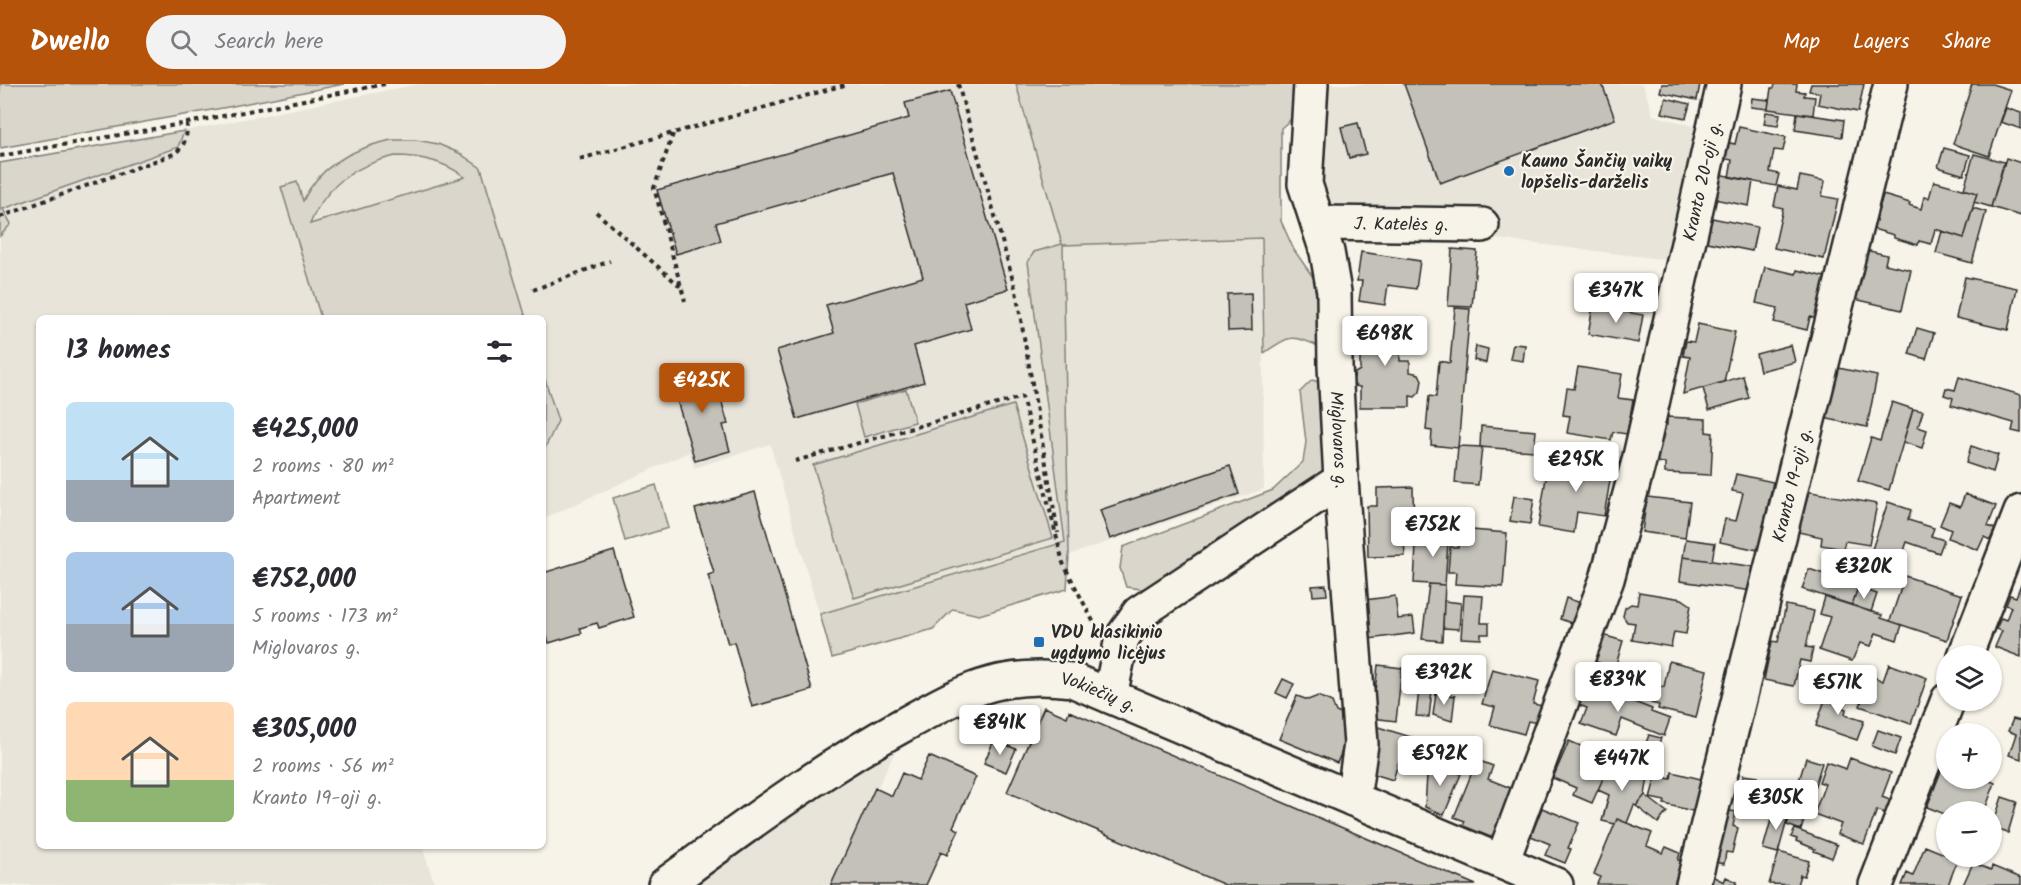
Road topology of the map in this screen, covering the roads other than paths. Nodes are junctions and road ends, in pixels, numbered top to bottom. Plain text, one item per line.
1 (1311, 84) edge
2 (1724, 84) edge
3 (1890, 84) edge
4 (1319, 223) junction
5 (1482, 225) dead end
6 (1341, 480) junction
7 (2021, 512) edge
8 (1969, 645) edge
9 (1110, 696) junction
10 (1944, 711) edge
11 (1353, 799) junction
12 (1502, 862) junction
13 (665, 885) edge
14 (1556, 885) edge
15 (1693, 885) edge
16 (1876, 885) edge

1 - 4 street, Miglovaros g.
2 - 12 street, Kranto 20-oji g.
3 - 15 street, Kranto 19-oji g.
4 - 5 street, J. Katelės g.
4 - 6 street, Miglovaros g.
6 - 9 street
6 - 11 street, Miglovaros g.
7 - 8 street
9 - 11 street, Vokiečių g.
9 - 13 street, Vokiečių g.
10 - 16 street
11 - 12 street, Vokiečių g.
12 - 14 street, Vokiečių g.

